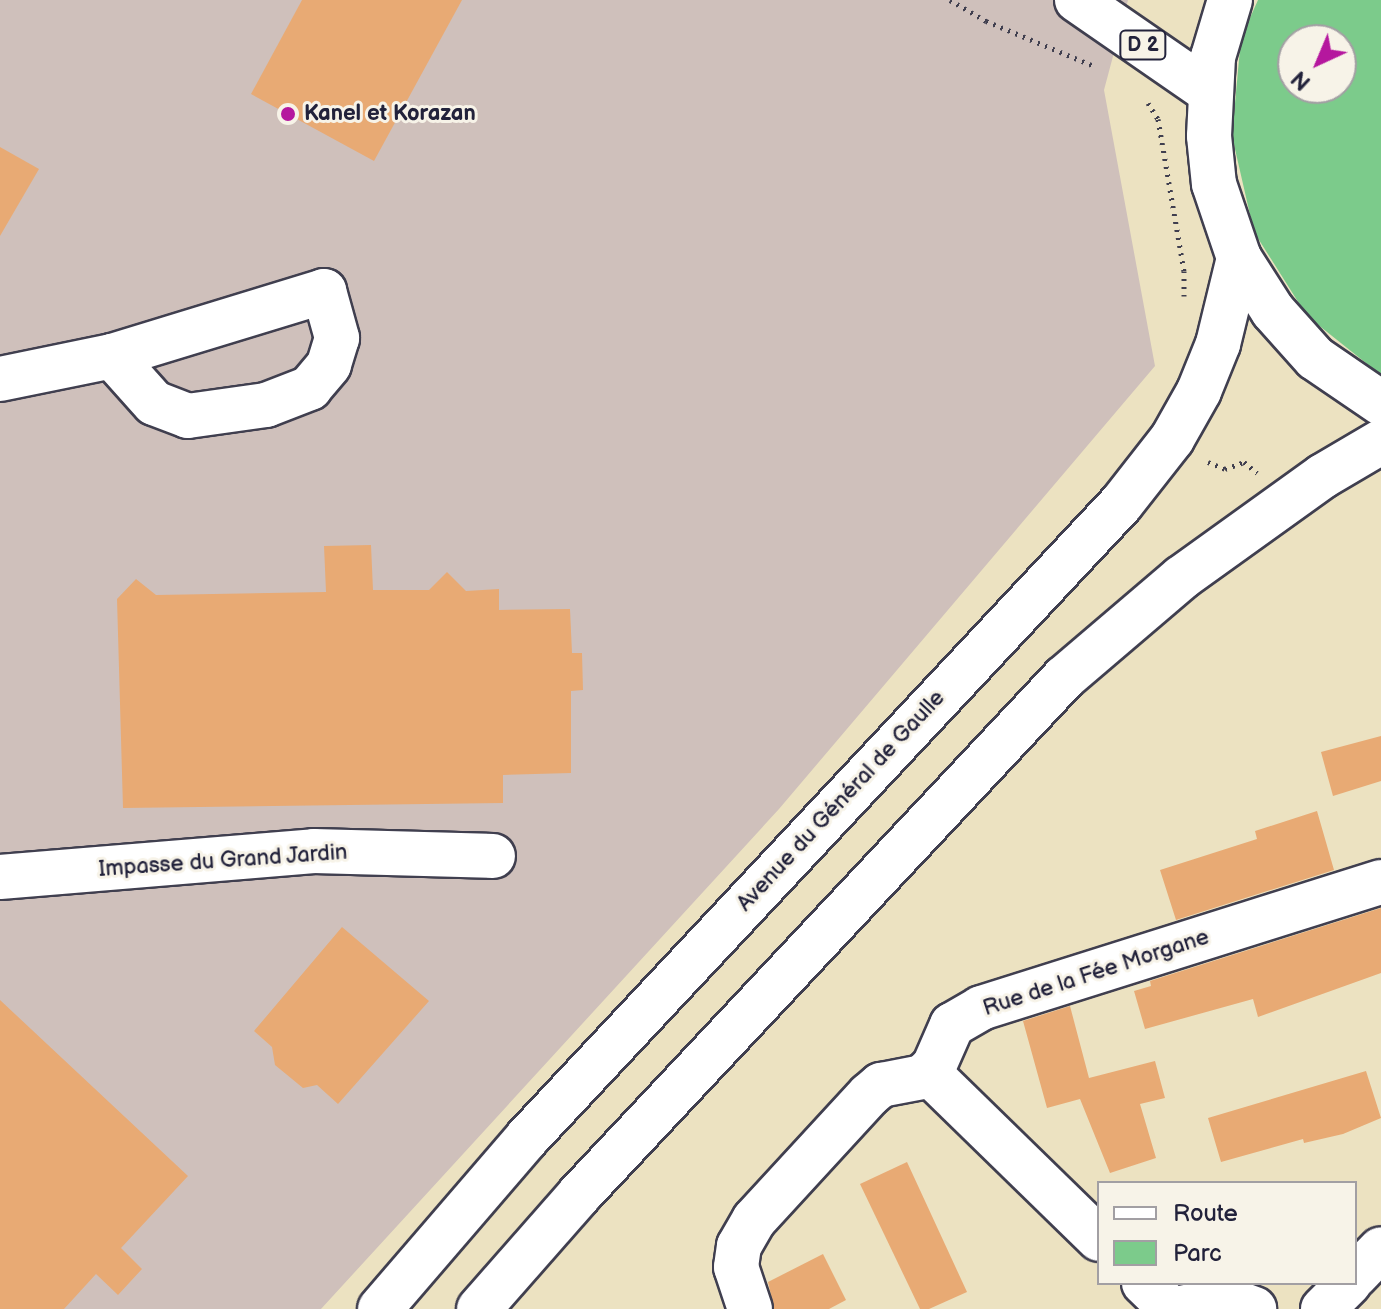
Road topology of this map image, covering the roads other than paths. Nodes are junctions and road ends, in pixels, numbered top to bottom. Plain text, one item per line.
1 (1077, 0) edge
2 (1230, 0) edge
3 (1209, 91) junction
4 (1239, 258) junction
5 (112, 356) junction
6 (0, 379) edge
7 (1381, 403) edge
8 (1381, 442) edge
9 (493, 856) dead end
10 (0, 877) edge
11 (1381, 882) edge
12 (928, 1072) junction
13 (1097, 1237) edge
14 (1381, 1249) edge
15 (1357, 1274) edge
16 (1146, 1285) edge
17 (1347, 1285) edge
18 (380, 1309) edge
19 (479, 1309) edge
20 (750, 1309) edge
21 (1173, 1309) edge
22 (1254, 1309) edge
23 (1323, 1309) edge

1 - 3 main road, D 2
2 - 3 main road
3 - 4 main road
4 - 7 main road
4 - 18 main road, Avenue du Général de Gaulle
5 - 5 main road
5 - 6 main road
8 - 19 main road
9 - 10 main road, Impasse du Grand Jardin
11 - 12 main road, Rue de la Fée Morgane
12 - 13 main road
12 - 20 main road
14 - 15 main road
16 - 21 main road
17 - 23 main road
21 - 22 main road

